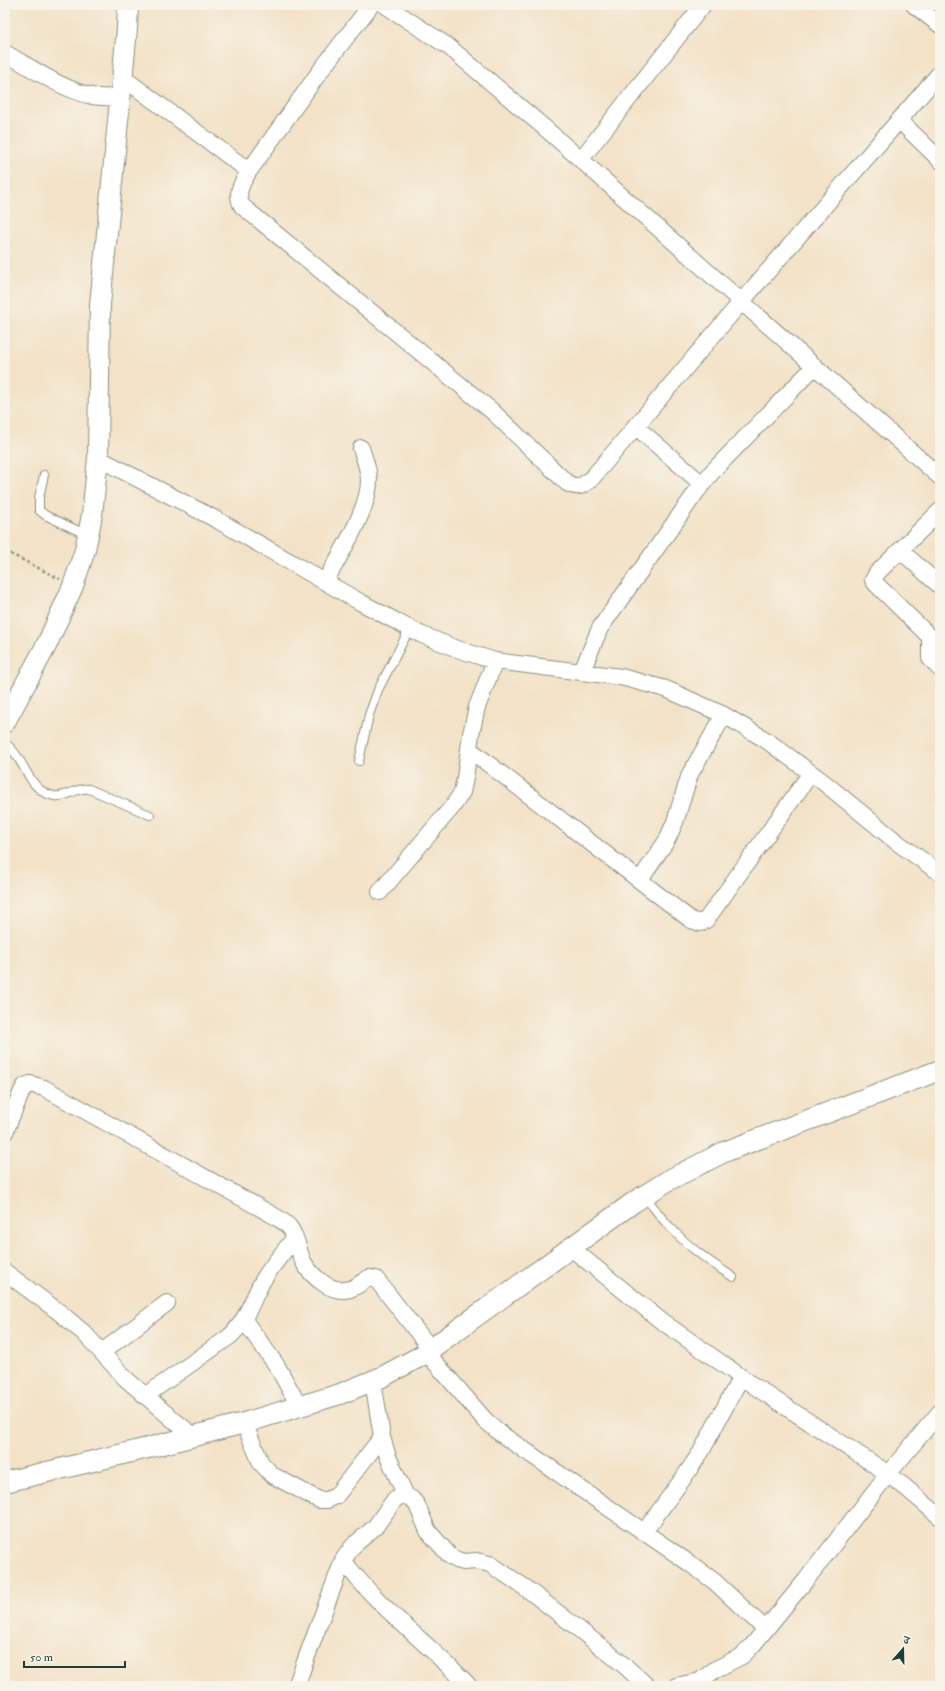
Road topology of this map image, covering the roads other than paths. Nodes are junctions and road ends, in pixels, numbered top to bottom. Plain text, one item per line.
1 (128, 5) edge
2 (371, 5) edge
3 (385, 5) edge
4 (703, 5) edge
5 (914, 5) edge
6 (940, 25) edge
7 (5, 53) edge
8 (940, 73) edge
9 (122, 78) junction
10 (120, 97) junction
11 (899, 120) junction
12 (581, 159) junction
13 (940, 160) edge
14 (248, 171) junction
15 (742, 301) junction
16 (815, 366) junction
17 (635, 426) junction
18 (360, 448) dead end
19 (98, 458) junction
20 (44, 475) dead end
21 (940, 477) edge
22 (702, 484) junction
23 (940, 510) edge
24 (88, 535) junction
25 (900, 550) junction
26 (325, 582) junction
27 (940, 586) edge
28 (410, 628) junction
29 (495, 661) junction
30 (940, 669) edge
31 (582, 671) junction
32 (724, 715) junction
33 (5, 722) edge
34 (5, 743) edge
35 (469, 749) junction
36 (359, 761) dead end
37 (811, 773) junction
38 (150, 815) dead end
39 (940, 873) edge
40 (640, 880) junction
41 (380, 892) dead end
42 (940, 1070) edge
43 (5, 1132) edge
44 (644, 1196) junction
45 (295, 1237) junction
46 (571, 1248) junction
47 (5, 1272) edge
48 (733, 1277) dead end
49 (167, 1303) dead end
50 (244, 1320) junction
51 (428, 1350) junction
52 (102, 1352) junction
53 (741, 1377) junction
54 (373, 1381) junction
55 (145, 1396) junction
56 (299, 1406) junction
57 (940, 1412) edge
58 (244, 1423) junction
59 (194, 1436) junction
60 (382, 1437) junction
61 (888, 1474) junction
62 (5, 1482) edge
63 (406, 1496) junction
64 (940, 1517) edge
65 (644, 1532) junction
66 (343, 1560) junction
67 (766, 1629) junction
68 (296, 1686) edge
69 (469, 1686) edge
70 (647, 1686) edge
71 (676, 1686) edge

1 - 9 street
2 - 14 street
3 - 12 street
4 - 12 street
5 - 6 street
7 - 10 street
8 - 11 street
9 - 10 street
9 - 14 street
10 - 19 street
11 - 13 street
11 - 15 street
12 - 15 street
14 - 17 street
15 - 16 street
15 - 17 street
16 - 21 street
16 - 22 street
17 - 22 street
18 - 26 street
19 - 24 street
19 - 26 street
20 - 24 lane
22 - 31 street
23 - 25 street
24 - 33 street
25 - 27 street
25 - 30 street
26 - 28 street
28 - 29 street
28 - 36 lane
29 - 31 street
29 - 35 street
31 - 32 street
32 - 37 street
32 - 40 street
34 - 38 lane
35 - 40 street
35 - 41 street
37 - 39 street
37 - 40 street
42 - 44 street
43 - 45 street
44 - 46 street
44 - 48 lane
45 - 50 street
45 - 51 street
46 - 51 street
46 - 53 street
47 - 52 street
49 - 52 street
50 - 55 street
50 - 56 street
51 - 54 street
51 - 65 street
52 - 55 street
53 - 61 street
53 - 65 street
54 - 56 street
54 - 60 street
55 - 59 street
56 - 58 street
57 - 61 street
58 - 59 street
58 - 60 street
59 - 62 street
60 - 63 street
61 - 64 street
61 - 67 street
63 - 66 street
63 - 70 street
65 - 67 street
66 - 68 street
66 - 69 street
67 - 71 street

